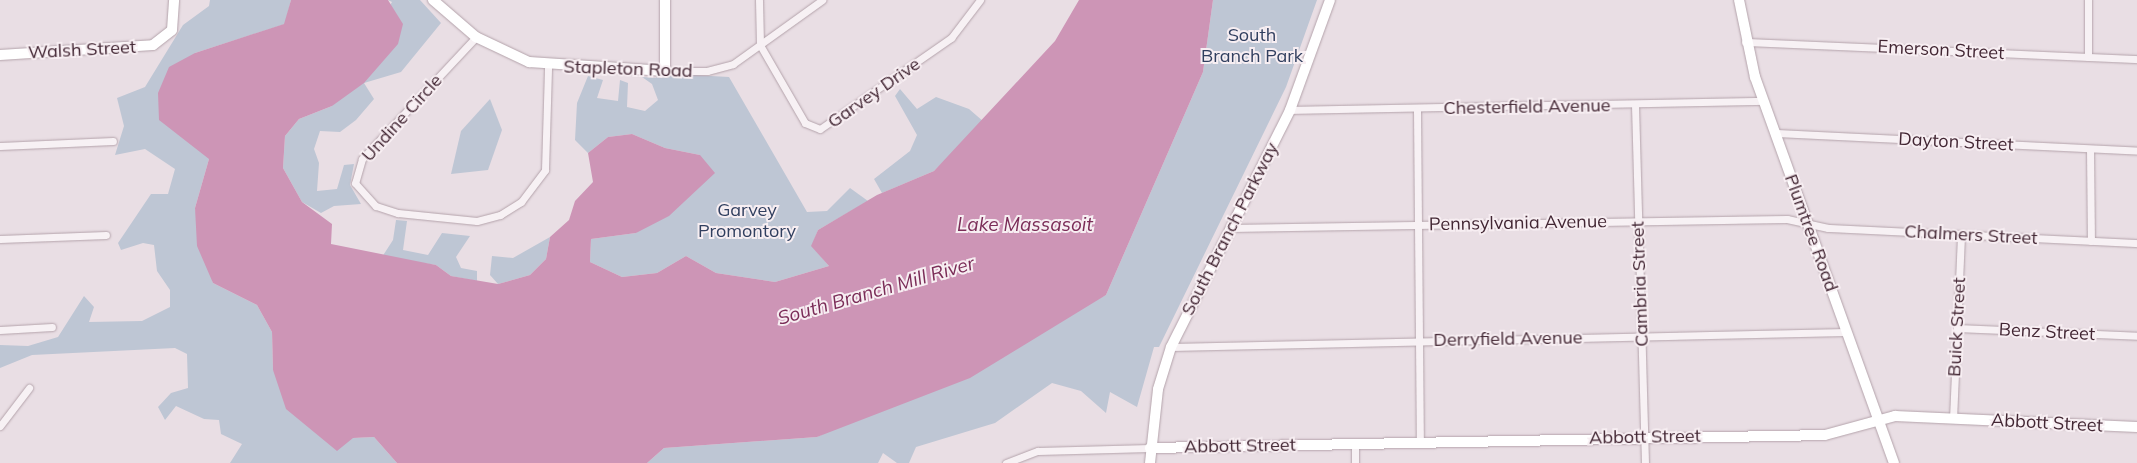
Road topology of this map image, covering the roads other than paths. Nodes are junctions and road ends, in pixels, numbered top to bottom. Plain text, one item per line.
1 (174, 0) edge
2 (433, 0) edge
3 (664, 0) edge
4 (758, 0) edge
5 (822, 0) edge
6 (980, 0) edge
7 (1330, 0) edge
8 (1739, 0) edge
9 (2088, 0) edge
10 (476, 37) junction
11 (1745, 42) junction
12 (760, 45) junction
13 (0, 55) edge
14 (2088, 57) junction
15 (2137, 59) edge
16 (548, 66) junction
17 (665, 71) junction
18 (1764, 101) junction
19 (1635, 105) junction
20 (1290, 110) junction
21 (1417, 110) junction
22 (1775, 133) junction
23 (113, 141) dead end
24 (0, 146) edge
25 (2090, 149) junction
26 (2137, 151) edge
27 (1638, 221) junction
28 (1806, 223) junction
29 (1419, 225) junction
30 (1230, 228) junction
31 (106, 235) dead end
32 (1961, 235) junction
33 (0, 239) edge
34 (2091, 241) junction
35 (2137, 243) edge
36 (52, 327) dead end
37 (1957, 328) junction
38 (0, 330) edge
39 (1846, 332) junction
40 (1642, 336) junction
41 (2137, 336) edge
42 (1422, 341) junction
43 (1171, 347) junction
44 (29, 388) dead end
45 (1953, 419) junction
46 (1879, 422) junction
47 (0, 426) edge
48 (2137, 427) edge
49 (1644, 438) junction
50 (1420, 442) junction
51 (1355, 443) junction
52 (1150, 448) junction
53 (1006, 463) edge
54 (1150, 463) edge
55 (1355, 463) edge
56 (1644, 463) edge
57 (1894, 463) edge

1 - 13 street, Walsh Street
2 - 10 street, Stapleton Road
3 - 17 street
4 - 12 street
5 - 12 street, Stapleton Road
6 - 12 street, Garvey Drive
7 - 20 street, South Branch Parkway
8 - 11 street, Plumtree Road
9 - 14 street
10 - 16 street, Stapleton Road
10 - 16 street, Undine Circle
11 - 14 street, Emerson Street
11 - 18 street, Plumtree Road
12 - 17 street, Stapleton Road
14 - 15 street, Emerson Street
16 - 17 street, Stapleton Road
18 - 19 street, Chesterfield Avenue
18 - 22 street, Plumtree Road
19 - 21 street, Chesterfield Avenue
19 - 27 street, Cambria Street
20 - 21 street, Chesterfield Avenue
20 - 30 street, South Branch Parkway
21 - 29 street
22 - 25 street, Dayton Street
22 - 28 street, Plumtree Road
23 - 24 street
25 - 26 street, Dayton Street
25 - 34 street
27 - 28 street, Pennsylvania Avenue
27 - 29 street, Pennsylvania Avenue
27 - 40 street, Cambria Street
28 - 32 street, Chalmers Street
28 - 39 street, Plumtree Road
29 - 30 street, Pennsylvania Avenue
29 - 42 street
30 - 43 street, South Branch Parkway
31 - 33 street
32 - 34 street, Chalmers Street
32 - 37 street, Buick Street
34 - 35 street, Chalmers Street
36 - 38 street
37 - 41 street, Benz Street
37 - 45 street, Buick Street
39 - 40 street, Derryfield Avenue
39 - 46 street, Plumtree Road
40 - 42 street, Derryfield Avenue
40 - 49 street, Cambria Street
42 - 43 street, Derryfield Avenue
42 - 50 street
43 - 52 street, South Branch Parkway
44 - 47 street
45 - 46 street, Abbott Street
45 - 48 street, Abbott Street
46 - 49 street, Abbott Street
46 - 57 street, Plumtree Road
49 - 50 street, Abbott Street
49 - 56 street, Cambria Street
50 - 51 street, Abbott Street
51 - 52 street, Abbott Street
51 - 55 street
52 - 53 street
52 - 54 street, South Branch Parkway

